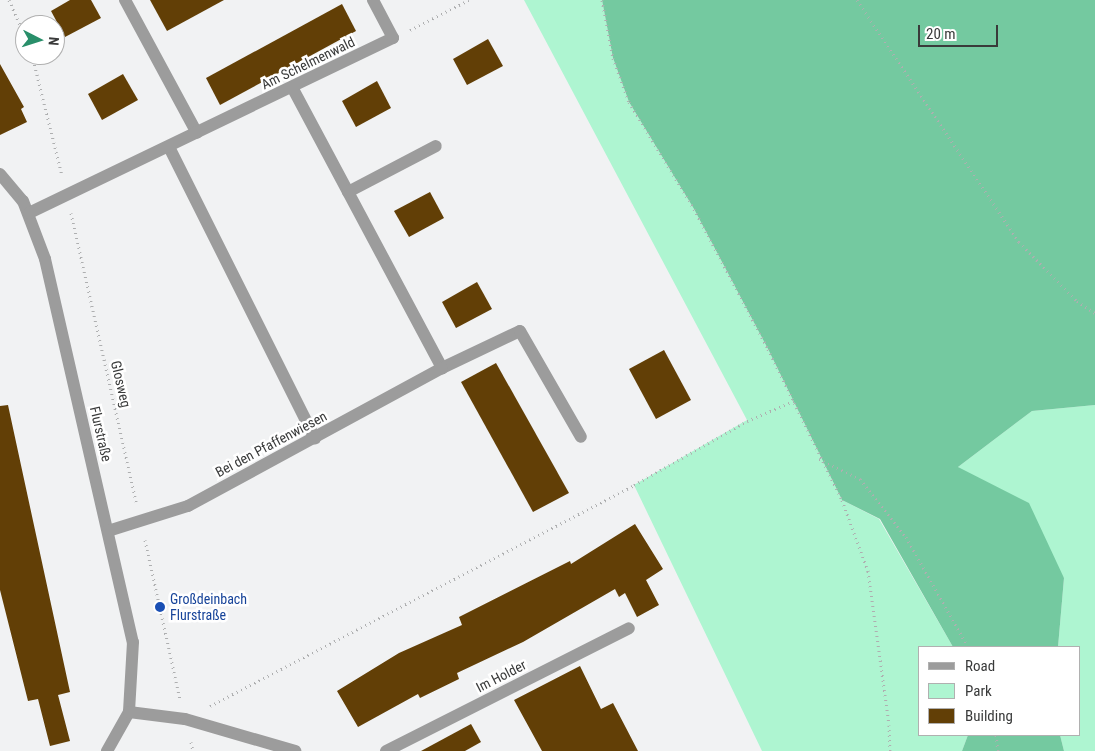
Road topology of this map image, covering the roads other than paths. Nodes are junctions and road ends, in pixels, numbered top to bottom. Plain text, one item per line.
1 (125, 0) edge
2 (373, 0) edge
3 (292, 87) junction
4 (198, 133) junction
5 (436, 146) dead end
6 (169, 147) junction
7 (0, 174) edge
8 (348, 192) junction
9 (29, 213) junction
10 (442, 368) junction
11 (581, 437) dead end
12 (314, 438) junction
13 (108, 531) junction
14 (629, 628) dead end
15 (129, 712) junction
16 (107, 751) edge
17 (295, 751) edge
18 (386, 751) edge

1 - 4 street
2 - 3 street, Am Schelmenwald
3 - 4 street, Am Schelmenwald
3 - 8 street
4 - 6 street, Am Schelmenwald
5 - 8 street
6 - 9 street, Am Schelmenwald
6 - 12 street
7 - 9 street, Flurstraße
8 - 10 street
9 - 13 street, Flurstraße
10 - 11 street, Bei den Pfaffenwiesen
10 - 12 street, Bei den Pfaffenwiesen
12 - 13 street, Bei den Pfaffenwiesen
13 - 15 street, Flurstraße
14 - 18 street, Im Holder
15 - 16 street
15 - 17 street

